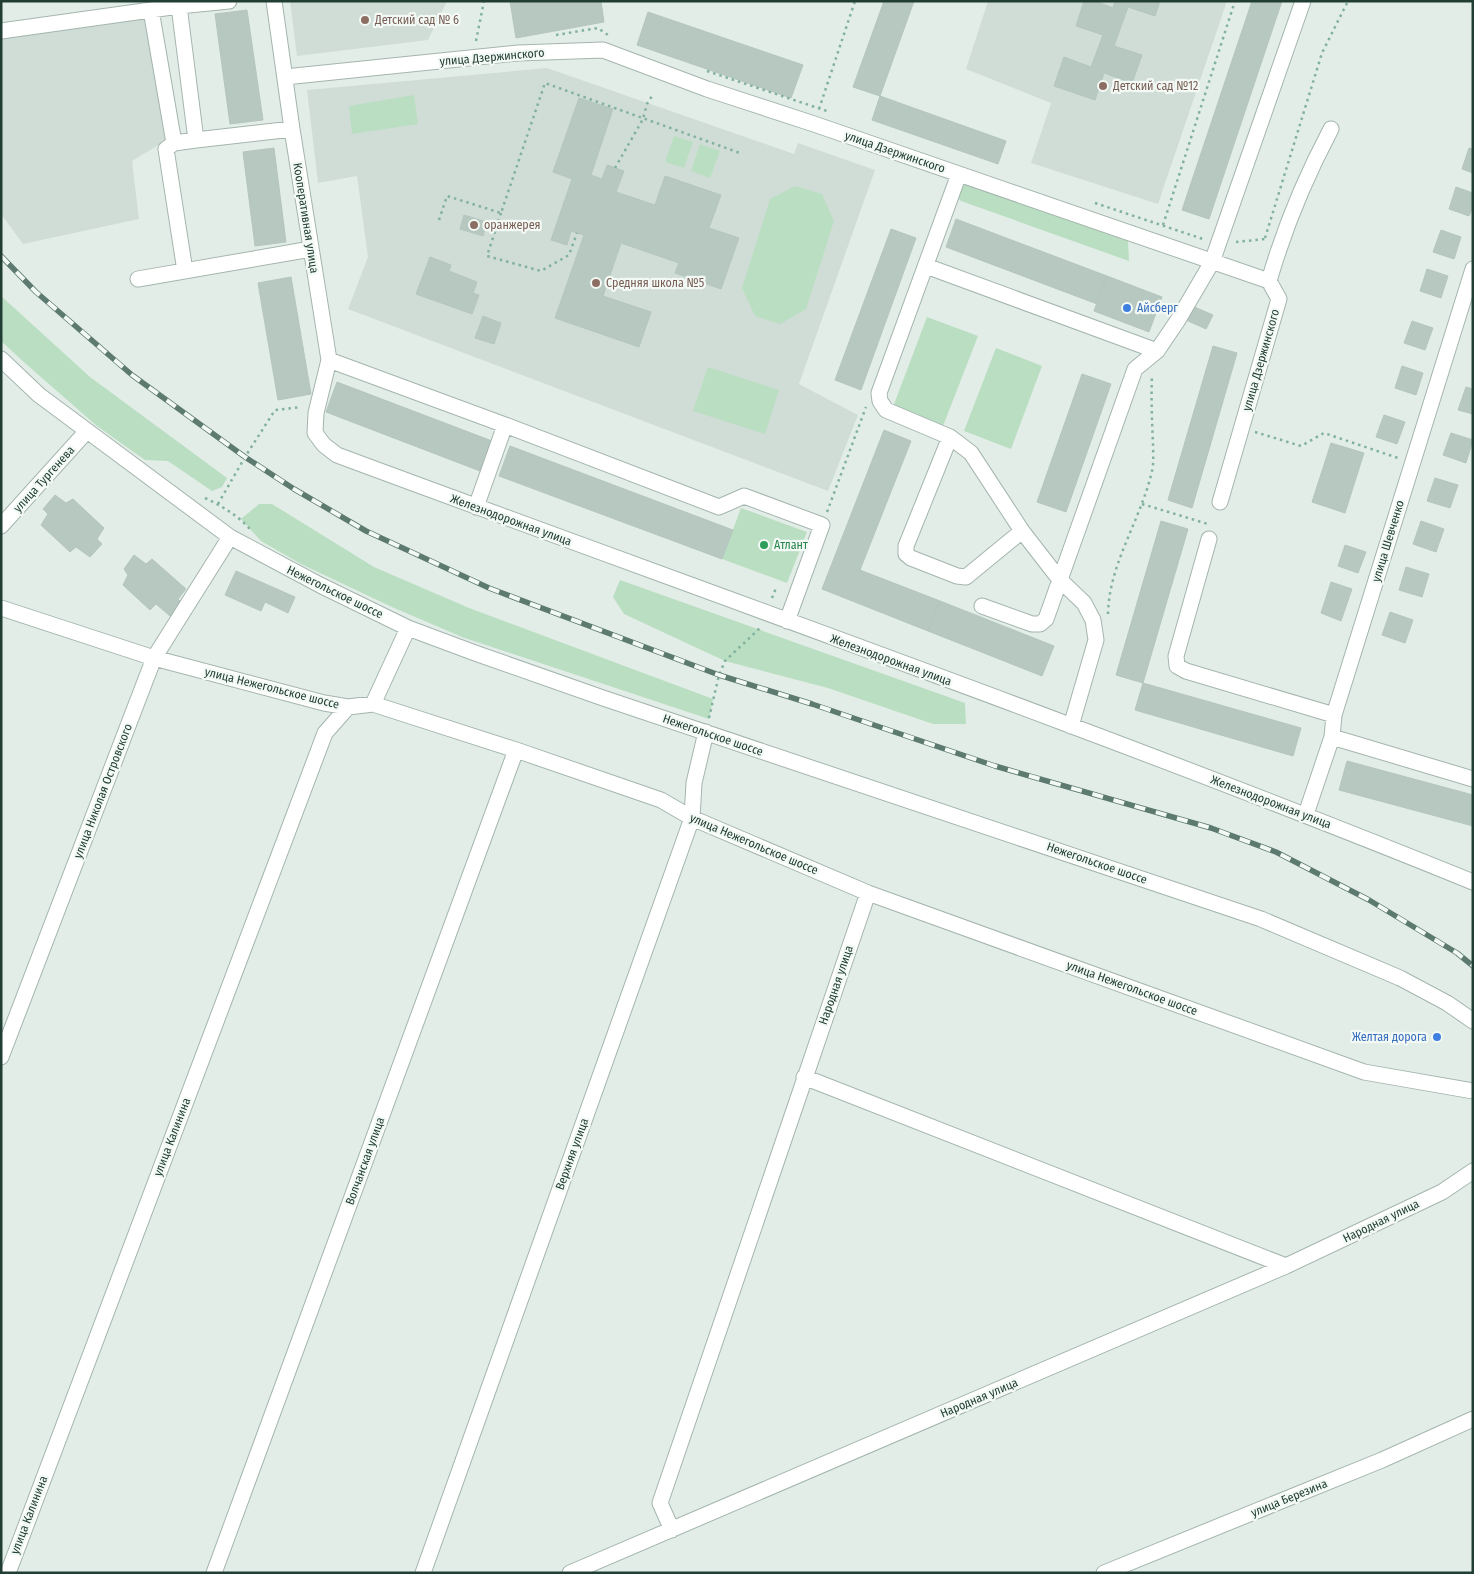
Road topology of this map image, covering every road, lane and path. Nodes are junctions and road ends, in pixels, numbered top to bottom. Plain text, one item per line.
1 (228, 1) edge
2 (274, 1) edge
3 (484, 1) edge
4 (855, 1) edge
5 (1235, 1) edge
6 (1303, 1) edge
7 (1348, 1) edge
8 (178, 6) junction
9 (151, 10) junction
10 (1, 31) edge
11 (476, 41) dead end
12 (285, 77) junction
13 (652, 96) dead end
14 (643, 119) junction
15 (814, 124) junction
16 (292, 129) junction
17 (1331, 129) dead end
18 (196, 140) junction
19 (174, 143) junction
20 (740, 152) dead end
21 (615, 168) dead end
22 (959, 174) junction
23 (501, 213) junction
24 (439, 220) dead end
25 (1163, 225) dead end
26 (577, 233) dead end
27 (1219, 244) junction
28 (310, 249) junction
29 (1212, 262) junction
30 (926, 266) junction
31 (1473, 269) edge
32 (185, 271) junction
33 (138, 279) dead end
34 (1269, 281) junction
35 (1157, 352) junction
36 (1, 359) edge
37 (329, 360) junction
38 (303, 407) dead end
39 (505, 425) junction
40 (1242, 428) junction
41 (86, 432) junction
42 (314, 434) joint
43 (950, 437) junction
44 (1412, 463) junction
45 (198, 495) dead end
46 (1220, 502) dead end
47 (218, 504) junction
48 (1142, 504) junction
49 (476, 507) junction
50 (1, 526) edge
51 (251, 530) dead end
52 (1022, 531) junction
53 (230, 537) junction
54 (1210, 539) joint
55 (1060, 580) junction
56 (776, 588) dead end
57 (982, 606) dead end
58 (1, 608) edge
59 (766, 614) junction
60 (1108, 619) dead end
61 (787, 621) junction
62 (408, 628) junction
63 (154, 658) junction
64 (374, 704) junction
65 (348, 707) junction
66 (1334, 715) junction
67 (1071, 726) junction
68 (706, 732) junction
69 (1332, 737) junction
70 (516, 750) junction
71 (1473, 779) edge
72 (1306, 814) junction
73 (692, 818) junction
74 (1473, 882) edge
75 (868, 893) junction
76 (1473, 1022) edge
77 (1, 1057) edge
78 (804, 1077) junction
79 (1473, 1091) edge
80 (1473, 1171) edge
81 (1286, 1266) junction
82 (1473, 1419) edge
83 (672, 1530) junction
84 (8, 1573) edge
85 (214, 1573) edge
86 (423, 1573) edge
87 (570, 1573) edge
88 (1104, 1573) edge

1 - 8 street
2 - 12 street, Кооперативная улица
3 - 11 path
4 - 15 path
5 - 25 path
6 - 27 street
7 - 27 path
8 - 9 street
8 - 18 street
9 - 10 street
9 - 19 street
12 - 15 street, улица Дзержинского
12 - 16 street, Кооперативная улица
13 - 14 path
14 - 20 path
14 - 21 path
14 - 23 path
15 - 22 street, улица Дзержинского
16 - 18 street
16 - 28 street, Кооперативная улица
17 - 34 street
18 - 19 street
19 - 32 street
22 - 29 street, улица Дзержинского
22 - 30 street
23 - 24 path
23 - 26 path
27 - 29 street
28 - 32 street
28 - 37 street, Кооперативная улица
29 - 34 street, улица Дзержинского
29 - 35 street
30 - 35 street
30 - 43 street
31 - 44 street, улица Шевченко
32 - 33 street
34 - 40 street, улица Дзержинского
35 - 48 path
35 - 55 street
36 - 41 street, Нежегольское шоссе
37 - 39 street
37 - 42 street, Кооперативная улица
38 - 47 path
39 - 49 street
39 - 61 street
40 - 44 path
40 - 46 street, улица Дзержинского
41 - 50 street, улица Тургенева
41 - 53 street, Нежегольское шоссе
42 - 49 street, Железнодорожная улица
43 - 52 street
43 - 52 street
44 - 66 street, улица Шевченко
45 - 47 path
47 - 51 path
48 - 54 path
48 - 60 path
49 - 59 street, Железнодорожная улица
52 - 55 street
53 - 62 street, Нежегольское шоссе
53 - 63 street, улица Николая Островского
54 - 66 street
55 - 57 street
55 - 67 street
56 - 59 path
58 - 63 street, улица Нежегольское шоссе
59 - 61 street, Железнодорожная улица
59 - 68 path
61 - 67 street, Железнодорожная улица
62 - 64 street
62 - 68 street, Нежегольское шоссе
63 - 65 street, улица Нежегольское шоссе
63 - 77 street, улица Николая Островского
64 - 65 street, улица Нежегольское шоссе
64 - 70 street, улица Нежегольское шоссе
65 - 84 street, улица Калинина
66 - 69 street, улица Шевченко
67 - 72 street, Железнодорожная улица
68 - 73 street, Верхняя улица
68 - 76 street, Нежегольское шоссе
69 - 71 street
69 - 72 street, улица Шевченко
70 - 73 street, улица Нежегольское шоссе
70 - 85 street, Волчанская улица
72 - 74 street, Железнодорожная улица
73 - 75 street, улица Нежегольское шоссе
73 - 86 street, Верхняя улица
75 - 78 street, Народная улица
75 - 79 street, улица Нежегольское шоссе
78 - 81 street
78 - 83 street, Народная улица
80 - 81 street, Народная улица
81 - 83 street, Народная улица
82 - 88 street, улица Березина
83 - 87 street, Народная улица

